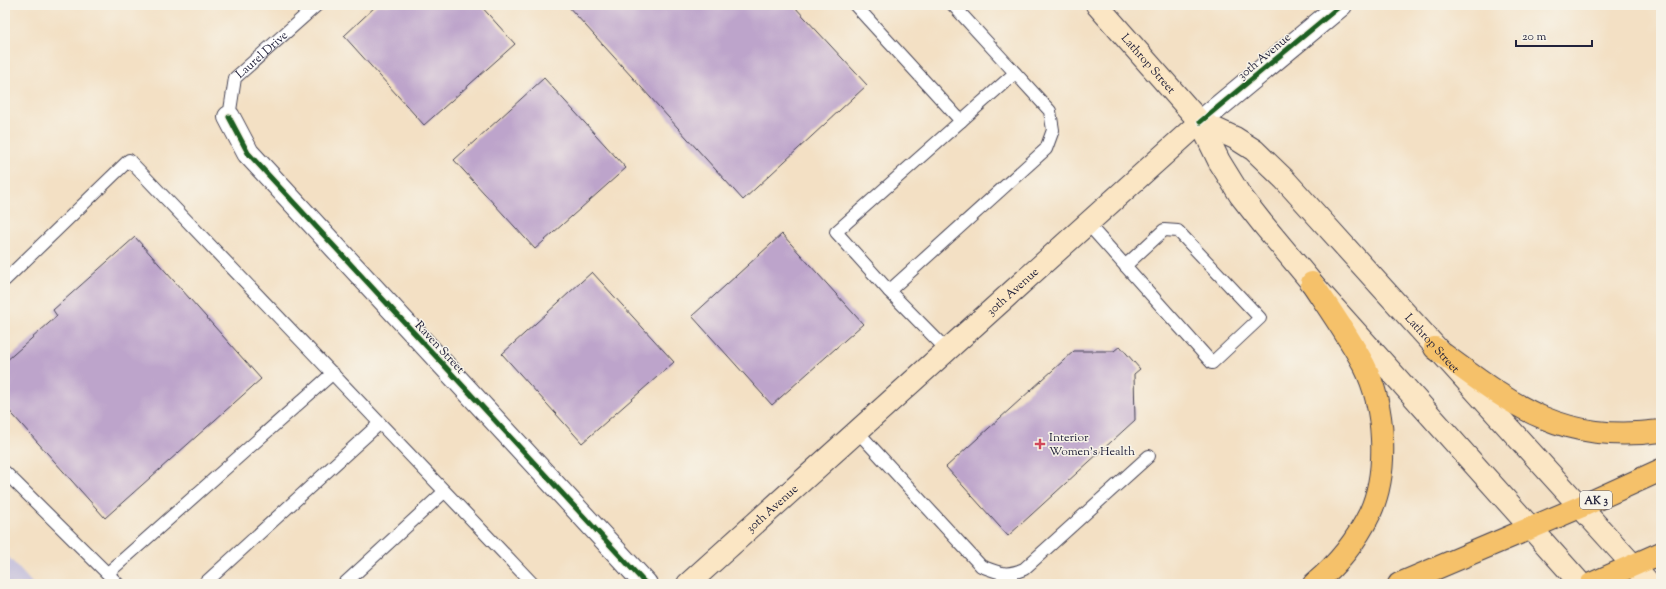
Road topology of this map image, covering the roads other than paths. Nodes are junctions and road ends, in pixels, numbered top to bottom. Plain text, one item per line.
1 (317, 5) edge
2 (855, 5) edge
3 (953, 5) edge
4 (1097, 5) edge
5 (1341, 5) edge
6 (1015, 73) junction
7 (229, 117) joint
8 (961, 121) junction
9 (1200, 122) junction
10 (1087, 223) junction
11 (1125, 266) junction
12 (5, 280) edge
13 (1312, 283) junction
14 (889, 291) junction
15 (1435, 348) junction
16 (947, 350) junction
17 (333, 373) junction
18 (379, 424) junction
19 (857, 431) junction
20 (1661, 431) edge
21 (1149, 456) dead end
22 (1661, 470) edge
23 (5, 472) edge
24 (444, 492) junction
25 (1580, 507) junction
26 (1530, 529) junction
27 (1661, 553) edge
28 (1633, 566) junction
29 (108, 573) junction
30 (528, 582) edge
31 (118, 584) edge
32 (204, 584) edge
33 (344, 584) edge
34 (646, 584) edge
35 (688, 584) edge
36 (1314, 584) edge
37 (1398, 584) edge
38 (1581, 584) edge
39 (1591, 584) edge
40 (1650, 584) edge

1 - 7 lane, Laurel Drive
2 - 8 lane
3 - 6 lane
4 - 9 main road, Lathrop Street
5 - 9 street, 30th Avenue
6 - 8 lane
6 - 14 lane
7 - 34 street, Raven Street
8 - 14 lane
9 - 10 main road, 30th Avenue
9 - 13 main road, Lathrop Street
9 - 15 main road, Lathrop Street
10 - 11 lane
10 - 16 main road, 30th Avenue
11 - 11 lane
12 - 17 lane
13 - 26 main road, Lathrop Street
13 - 36 highway
14 - 16 lane
15 - 20 highway
15 - 25 main road, Lathrop Street
16 - 19 main road, 30th Avenue
17 - 18 lane
17 - 29 lane
18 - 24 lane
18 - 32 lane
19 - 21 lane
19 - 35 main road, 30th Avenue
22 - 25 highway, AK 3
23 - 29 lane
24 - 30 lane
24 - 33 lane
25 - 26 highway, AK 3
25 - 28 main road, Lathrop Street
26 - 37 highway, AK 3
26 - 38 main road, Lathrop Street
27 - 28 highway
28 - 39 highway
28 - 40 main road, Lathrop Street
29 - 31 lane

